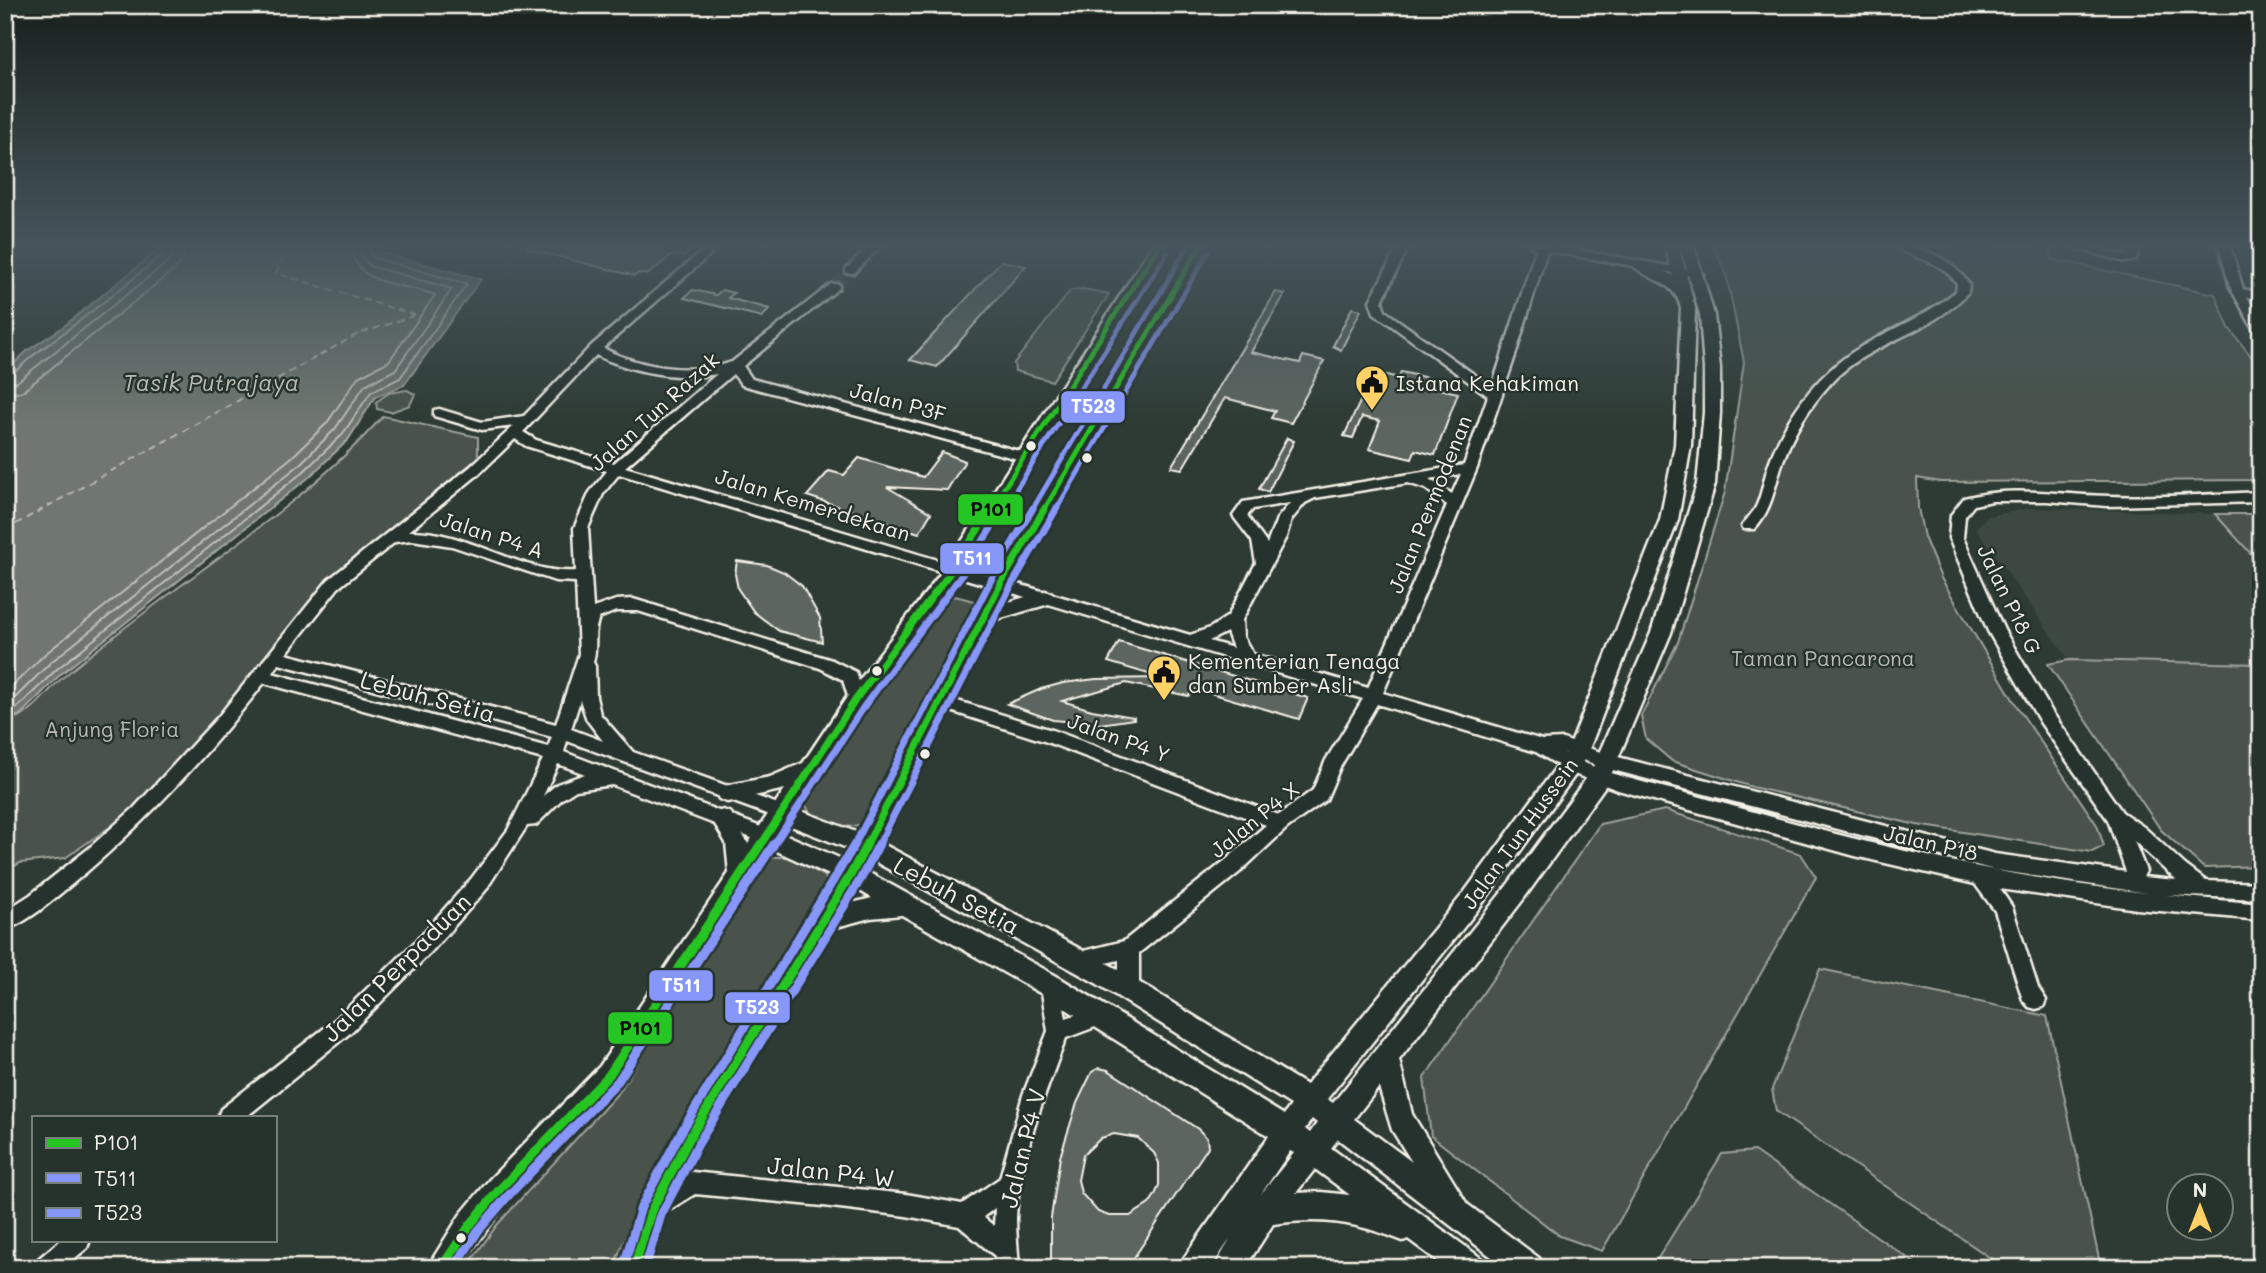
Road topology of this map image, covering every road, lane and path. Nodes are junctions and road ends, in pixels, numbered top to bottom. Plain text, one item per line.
1 (645, 305) edge
2 (811, 305) edge
3 (1122, 305) edge
4 (1165, 305) edge
5 (1377, 305) edge
6 (1523, 305) edge
7 (1705, 305) edge
8 (1944, 305) edge
9 (2246, 305) edge
10 (1688, 308) edge
11 (2261, 332) edge
12 (595, 349) junction
13 (736, 366) junction
14 (1504, 371) junction
15 (1462, 373) junction
16 (760, 386) junction
17 (703, 391) junction
18 (1495, 395) junction
19 (439, 412) dead end
20 (528, 420) junction
21 (482, 426) junction
22 (514, 433) junction
23 (497, 451) junction
24 (1025, 457) junction
25 (617, 468) junction
26 (1470, 468) junction
27 (1404, 479) junction
28 (1318, 494) junction
29 (2261, 497) edge
30 (1260, 503) junction
31 (1455, 505) junction
32 (1283, 522) junction
33 (1749, 526) dead end
34 (1247, 527) junction
35 (388, 537) junction
36 (1263, 563) junction
37 (952, 570) junction
38 (582, 576) junction
39 (1001, 583) junction
40 (1045, 598) junction
41 (982, 617) junction
42 (1234, 620) junction
43 (587, 628) junction
44 (1191, 642) junction
45 (587, 653) junction
46 (274, 657) junction
47 (1247, 658) junction
48 (259, 676) junction
49 (1373, 697) junction
50 (856, 699) junction
51 (938, 701) junction
52 (563, 733) junction
53 (554, 755) junction
54 (629, 757) junction
55 (1574, 759) junction
56 (812, 768) junction
57 (1602, 768) junction
58 (618, 779) junction
59 (727, 793) junction
60 (783, 813) junction
61 (2116, 817) junction
62 (723, 819) junction
63 (1281, 823) junction
64 (514, 835) junction
65 (768, 836) junction
66 (864, 845) junction
67 (851, 874) junction
68 (741, 876) junction
69 (1980, 876) junction
70 (2112, 882) junction
71 (2012, 883) junction
72 (2201, 888) junction
73 (2261, 891) edge
74 (906, 904) junction
75 (2003, 907) junction
76 (2261, 912) edge
77 (821, 921) junction
78 (5, 922) edge
79 (1129, 949) junction
80 (1079, 960) junction
81 (1051, 986) junction
82 (1129, 990) junction
83 (2036, 1000) dead end
84 (1099, 1016) junction
85 (1058, 1031) junction
86 (1386, 1055) junction
87 (1308, 1101) junction
88 (230, 1116) edge
89 (1336, 1122) junction
90 (1287, 1132) junction
91 (689, 1139) junction
92 (1312, 1152) junction
93 (692, 1182) junction
94 (1009, 1185) junction
95 (651, 1211) junction
96 (1265, 1212) junction
97 (964, 1216) junction
98 (1462, 1218) junction
99 (1433, 1240) junction
100 (77, 1242) edge
101 (1006, 1258) edge
102 (45, 1268) edge
103 (441, 1268) edge
104 (634, 1268) edge
105 (1194, 1268) edge
106 (1228, 1268) edge
107 (1471, 1268) edge
108 (1529, 1268) edge

1 - 12 street
2 - 13 street, Jalan Tun Razak
3 - 24 main road
4 - 39 main road
5 - 15 street
6 - 14 street, Jalan Permodenan
7 - 57 main road, Jalan Tun Hussein
8 - 33 street
9 - 11 street
10 - 55 main road, Jalan Tun Hussein
12 - 13 street
12 - 20 street
13 - 16 street, Jalan P3F
13 - 17 street, Jalan Tun Razak
14 - 15 street
14 - 18 street, Jalan Permodenan
15 - 18 street
16 - 17 street, Jalan P3F
16 - 24 street, Jalan P3F
17 - 25 street, Jalan Tun Razak
18 - 26 street, Jalan Permodenan
19 - 21 street
20 - 21 street
20 - 22 street
21 - 23 street
22 - 23 street
22 - 25 street, Jalan Kemerdekaan
23 - 35 street
24 - 37 main road
25 - 37 street, Jalan Kemerdekaan
25 - 38 street, Jalan Tun Razak
26 - 27 street
26 - 31 street, Jalan Permodenan
27 - 28 street
27 - 31 street
28 - 30 street
28 - 32 street
29 - 61 street, Jalan P18 G
30 - 32 street
30 - 34 street
31 - 49 street, Jalan Permodenan
32 - 34 street
32 - 36 street
34 - 36 street
35 - 38 street, Jalan P4 A
35 - 46 street
36 - 42 street
37 - 39 street, Jalan Kemerdekaan
37 - 50 main road
38 - 43 street, Jalan Tun Razak
39 - 40 street, Jalan Kemerdekaan
39 - 41 main road
40 - 41 main road
40 - 44 street, Jalan Kemerdekaan
41 - 51 main road
42 - 44 street
42 - 47 street
43 - 45 street, Jalan Tun Razak
43 - 50 street
44 - 47 street, Jalan Kemerdekaan
45 - 52 street, Jalan Tun Razak
45 - 54 street
46 - 48 street
46 - 52 street, Lebuh Setia
47 - 49 street, Jalan Kemerdekaan
48 - 53 street, Lebuh Setia
48 - 78 street
49 - 55 street, Jalan Kemerdekaan
49 - 63 street, Jalan P4 X
50 - 56 main road
51 - 63 street, Jalan P4 Y
51 - 66 main road
52 - 53 street, Jalan Tun Razak
52 - 54 street, Lebuh Setia
53 - 58 street, Lebuh Setia
53 - 64 street, Jalan Perpaduan
54 - 59 street, Lebuh Setia
55 - 57 street, Jalan Kemerdekaan
55 - 87 main road, Jalan Tun Hussein
56 - 59 main road
56 - 60 main road
57 - 69 street, Jalan P18
57 - 70 street, Jalan P18
57 - 86 main road, Jalan Tun Hussein
58 - 62 street, Lebuh Setia
58 - 64 street
59 - 60 street, Lebuh Setia
60 - 65 main road
60 - 66 main road, Lebuh Setia
61 - 70 street, Jalan P18 G
61 - 72 street, Jalan P18 G
62 - 65 street, Lebuh Setia
62 - 68 main road
63 - 79 street, Jalan P4 X
64 - 88 street, Jalan Perpaduan
65 - 67 main road, Lebuh Setia
65 - 68 main road
66 - 67 main road
66 - 80 main road, Lebuh Setia
67 - 74 main road, Lebuh Setia
67 - 77 main road
68 - 103 main road
69 - 71 street, Jalan P18
69 - 75 street
70 - 72 street, Jalan P18
71 - 75 street
71 - 76 street, Jalan P18
72 - 73 street, Jalan P18
74 - 77 main road
74 - 81 main road, Lebuh Setia
75 - 83 street
77 - 91 main road
79 - 80 street, Jalan P4 X
79 - 82 street
80 - 82 main road, Lebuh Setia
81 - 84 main road, Lebuh Setia
81 - 85 street, Jalan P4 V
82 - 87 main road, Lebuh Setia
84 - 85 street
84 - 90 main road, Lebuh Setia
85 - 94 street, Jalan P4 V
86 - 89 main road, Jalan Tun Hussein
86 - 98 main road
87 - 89 main road, Lebuh Setia
87 - 90 main road, Jalan Tun Hussein
89 - 92 main road, Jalan Tun Hussein
89 - 98 main road, Lebuh Setia
90 - 92 main road, Lebuh Setia
90 - 105 main road, Jalan Tun Hussein
91 - 93 street
91 - 95 main road
92 - 96 main road, Jalan Tun Hussein
92 - 99 main road, Lebuh Setia
93 - 95 street
93 - 97 street, Jalan P4 W
94 - 97 street
94 - 101 street, Jalan P4 V
95 - 104 main road
96 - 99 main road
96 - 106 main road, Jalan Tun Hussein
97 - 101 street
98 - 108 main road, Lebuh Setia
99 - 107 main road, Lebuh Setia
100 - 102 street

